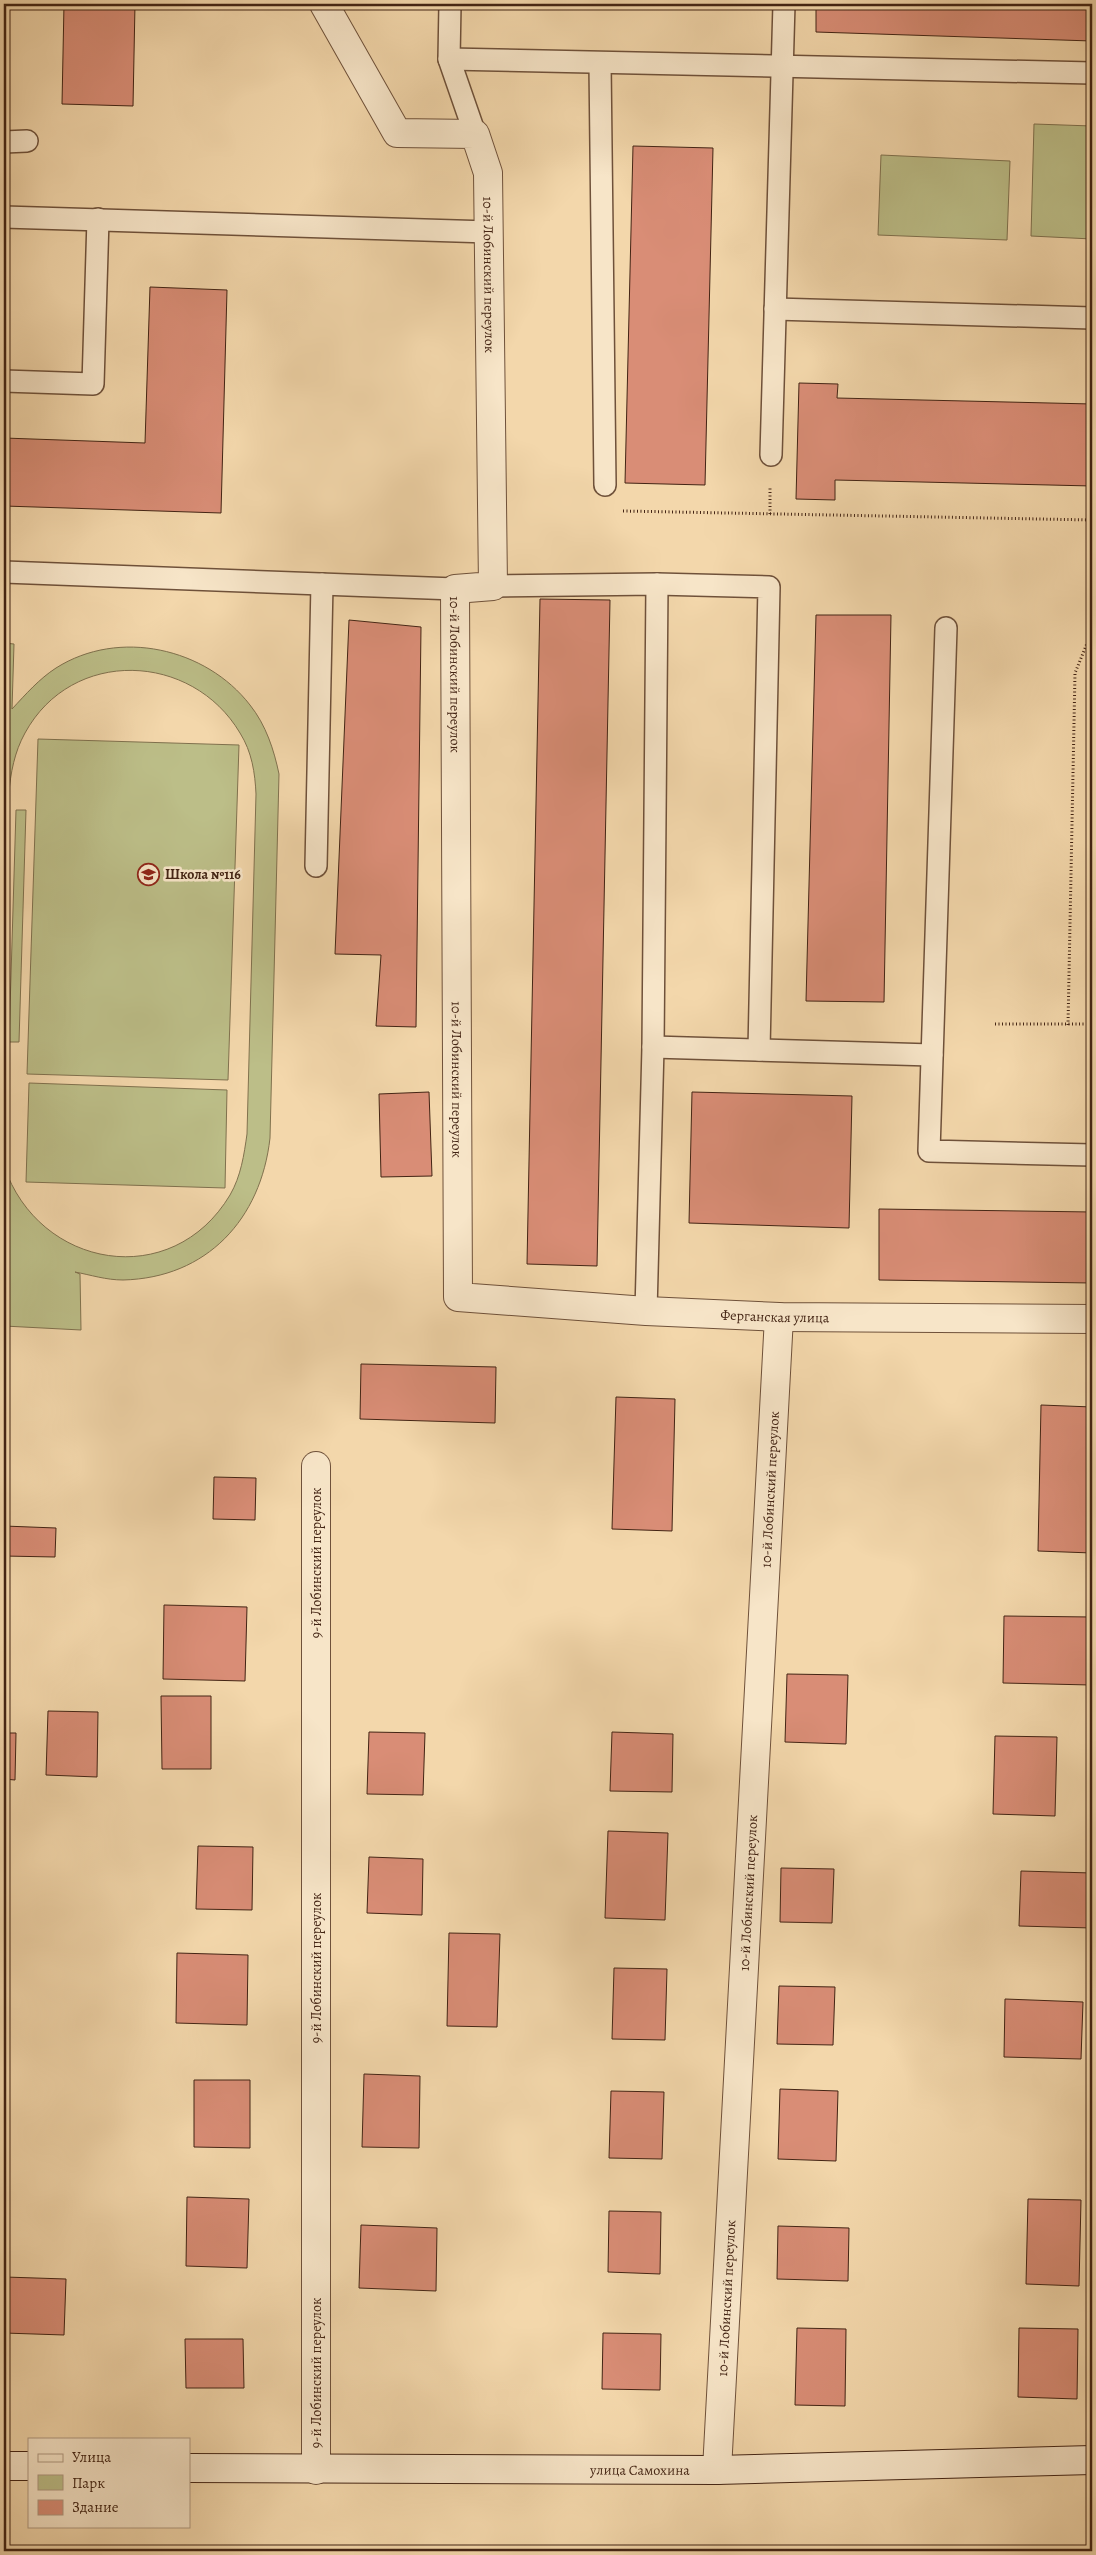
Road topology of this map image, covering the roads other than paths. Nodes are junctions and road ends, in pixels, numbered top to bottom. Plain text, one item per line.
1 (324, 4) edge
2 (450, 4) edge
3 (784, 4) edge
4 (449, 59) junction
5 (600, 63) junction
6 (783, 66) junction
7 (1092, 73) edge
8 (475, 134) junction
9 (27, 141) dead end
10 (4, 142) edge
11 (4, 216) edge
12 (98, 220) junction
13 (489, 232) junction
14 (776, 308) junction
15 (1092, 318) edge
16 (4, 381) edge
17 (771, 455) dead end
18 (605, 485) road end
19 (4, 572) edge
20 (322, 584) junction
21 (657, 584) junction
22 (493, 586) junction
23 (455, 589) junction
24 (946, 628) dead end
25 (316, 866) dead end
26 (653, 1047) junction
27 (758, 1050) junction
28 (932, 1055) junction
29 (1092, 1154) edge
30 (458, 1297) joint
31 (646, 1311) junction
32 (779, 1317) junction
33 (1092, 1319) edge
34 (316, 1466) dead end
35 (1092, 2460) edge
36 (4, 2466) edge
37 (28, 2466) edge
38 (190, 2468) edge
39 (316, 2470) junction
40 (718, 2470) junction

1 - 8 street
2 - 4 lane
3 - 6 lane
4 - 5 lane
4 - 8 lane
5 - 6 lane
5 - 18 lane
6 - 7 lane
6 - 14 lane
8 - 13 street, 10-й Лобинский переулок
9 - 10 lane
11 - 12 lane
12 - 13 lane
12 - 16 lane
13 - 22 street, 10-й Лобинский переулок
14 - 15 lane
14 - 17 lane
19 - 20 lane
20 - 23 lane
20 - 25 lane
21 - 22 lane
21 - 26 lane
21 - 27 lane
22 - 23 street, 10-й Лобинский переулок
23 - 30 street, 10-й Лобинский переулок
24 - 28 lane
26 - 27 lane
26 - 31 lane
27 - 28 lane
28 - 29 lane
30 - 31 street, Ферганская улица
31 - 32 street, Ферганская улица
32 - 33 street, Ферганская улица
32 - 40 street, 10-й Лобинский переулок
34 - 39 street, 9-й Лобинский переулок
35 - 40 street, улица Самохина
36 - 37 street
38 - 39 street, улица Самохина
39 - 40 street, улица Самохина

